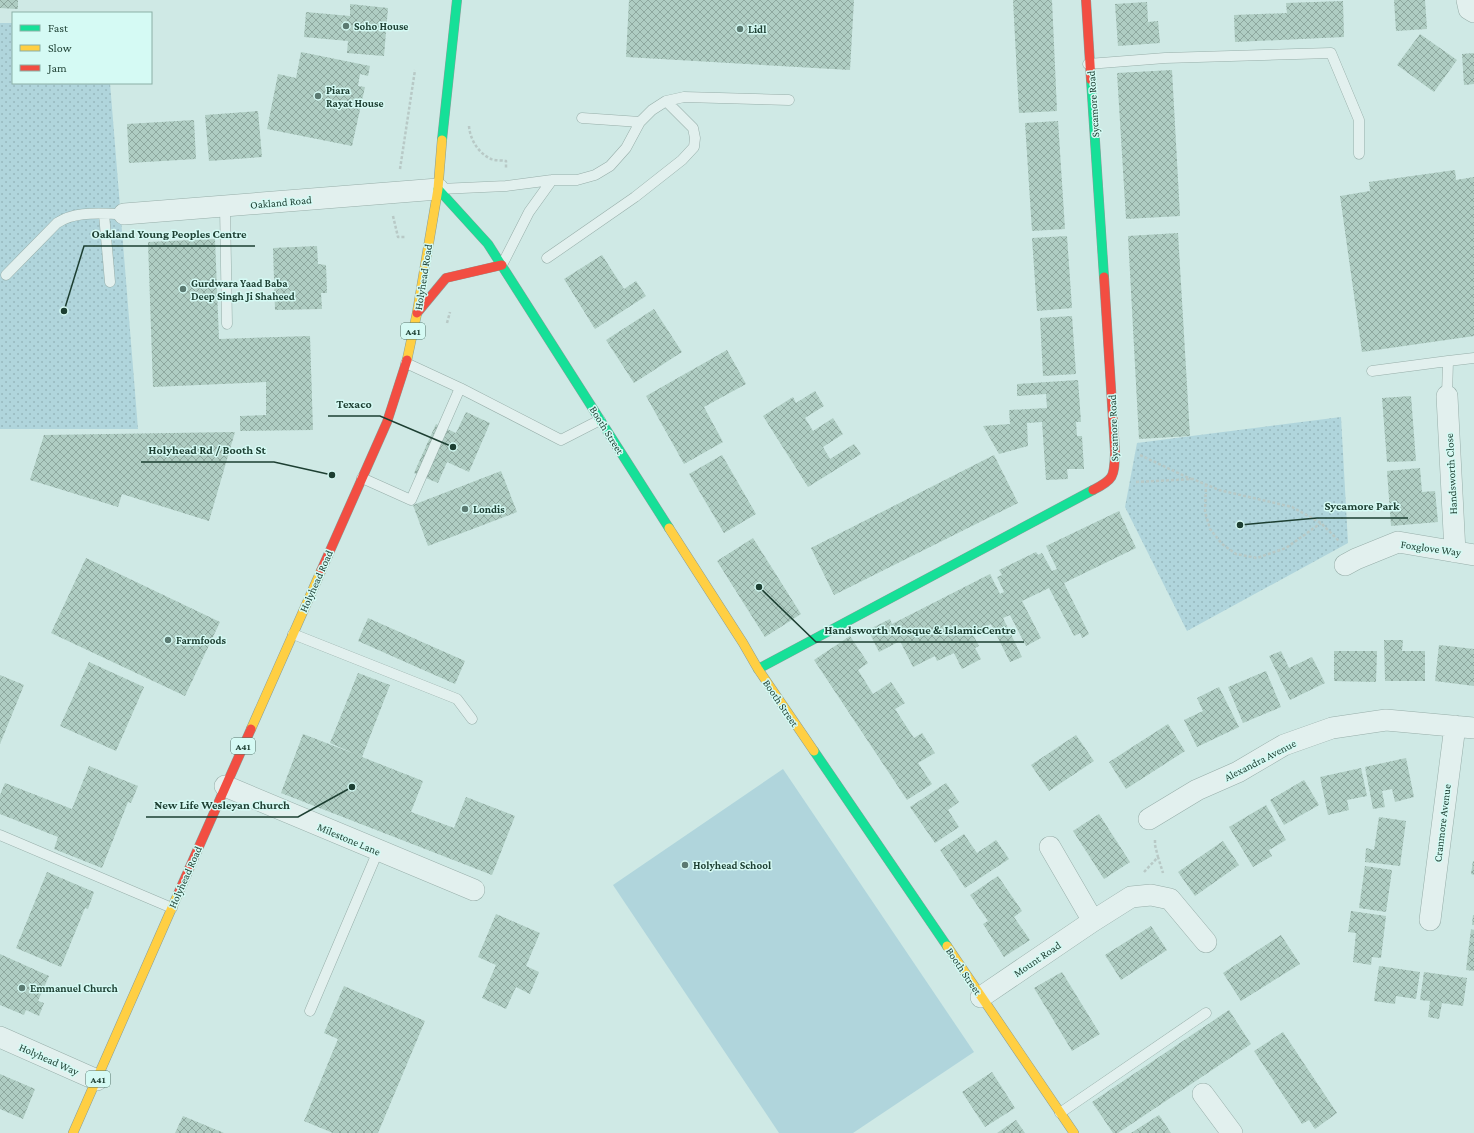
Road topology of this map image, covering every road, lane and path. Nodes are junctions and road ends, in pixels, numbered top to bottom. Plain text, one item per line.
1 (457, 0) edge
2 (1086, 0) edge
3 (1467, 0) edge
4 (1474, 12) edge
5 (1087, 64) junction
6 (789, 100) dead end
7 (666, 101) junction
8 (582, 118) dead end
9 (640, 122) junction
10 (1359, 154) dead end
11 (552, 180) junction
12 (438, 189) junction
13 (224, 207) junction
14 (114, 214) junction
15 (547, 258) dead end
16 (502, 265) junction
17 (6, 275) dead end
18 (110, 282) dead end
19 (417, 313) junction
20 (227, 324) dead end
21 (1474, 358) edge
22 (1448, 361) junction
23 (406, 363) junction
24 (1372, 371) dead end
25 (460, 388) junction
26 (1446, 396) joint
27 (600, 420) junction
28 (1116, 452) junction
29 (362, 478) junction
30 (1193, 479) junction
31 (1106, 483) junction
32 (1206, 484) junction
33 (1321, 524) junction
34 (1464, 553) edge
35 (1350, 562) joint
36 (293, 634) junction
37 (758, 669) junction
38 (472, 719) dead end
39 (1464, 727) edge
40 (225, 786) junction
41 (1149, 819) dead end
42 (0, 835) edge
43 (1050, 847) dead end
44 (378, 851) junction
45 (474, 890) dead end
46 (172, 908) junction
47 (1430, 920) dead end
48 (1093, 921) junction
49 (1206, 942) dead end
50 (981, 997) junction
51 (310, 1011) dead end
52 (1206, 1013) dead end
53 (0, 1037) edge
54 (97, 1080) junction
55 (1203, 1094) dead end
56 (1060, 1113) junction
57 (73, 1133) edge
58 (1074, 1133) edge
59 (1232, 1133) edge

1 - 12 main road, Holyhead Road / A41
2 - 5 main road, Sycamore Road
3 - 4 street
5 - 10 lane
5 - 28 main road, Sycamore Road
6 - 7 lane
7 - 9 lane
7 - 15 lane
8 - 9 lane
9 - 11 lane
11 - 12 lane
11 - 16 lane
12 - 13 street, Oakland Road
12 - 16 main road, Booth Street
12 - 19 main road, Holyhead Road / A41
13 - 14 street, Oakland Road
13 - 20 lane
14 - 17 lane
14 - 18 lane
16 - 19 main road
16 - 27 main road, Booth Street
19 - 23 main road, Holyhead Road / A41
21 - 22 lane
22 - 24 lane
22 - 26 lane
23 - 25 lane
23 - 29 main road, Holyhead Road / A41
25 - 27 lane
25 - 29 lane
26 - 34 street, Handsworth Close
27 - 37 main road, Booth Street
28 - 30 path
28 - 31 main road, Sycamore Road
29 - 36 main road, Holyhead Road / A41
30 - 31 path
30 - 32 path
31 - 37 main road
32 - 33 path
32 - 33 path
33 - 35 path
34 - 35 street, Foxglove Way
36 - 38 lane
36 - 40 main road, Holyhead Road / A41
37 - 50 main road, Booth Street
39 - 41 street, Alexandra Avenue
39 - 47 street, Cranmore Avenue
40 - 44 street, Milestone Lane
40 - 46 main road, Holyhead Road / A41
42 - 46 lane
43 - 48 street
44 - 45 street, Milestone Lane
44 - 51 lane
46 - 54 main road, Holyhead Road / A41
48 - 49 street, Mount Road
48 - 50 street, Mount Road
50 - 56 main road, Booth Street
52 - 56 lane
53 - 54 street, Holyhead Way
54 - 57 main road, Holyhead Road / A41
55 - 59 street
56 - 58 main road, Booth Street

